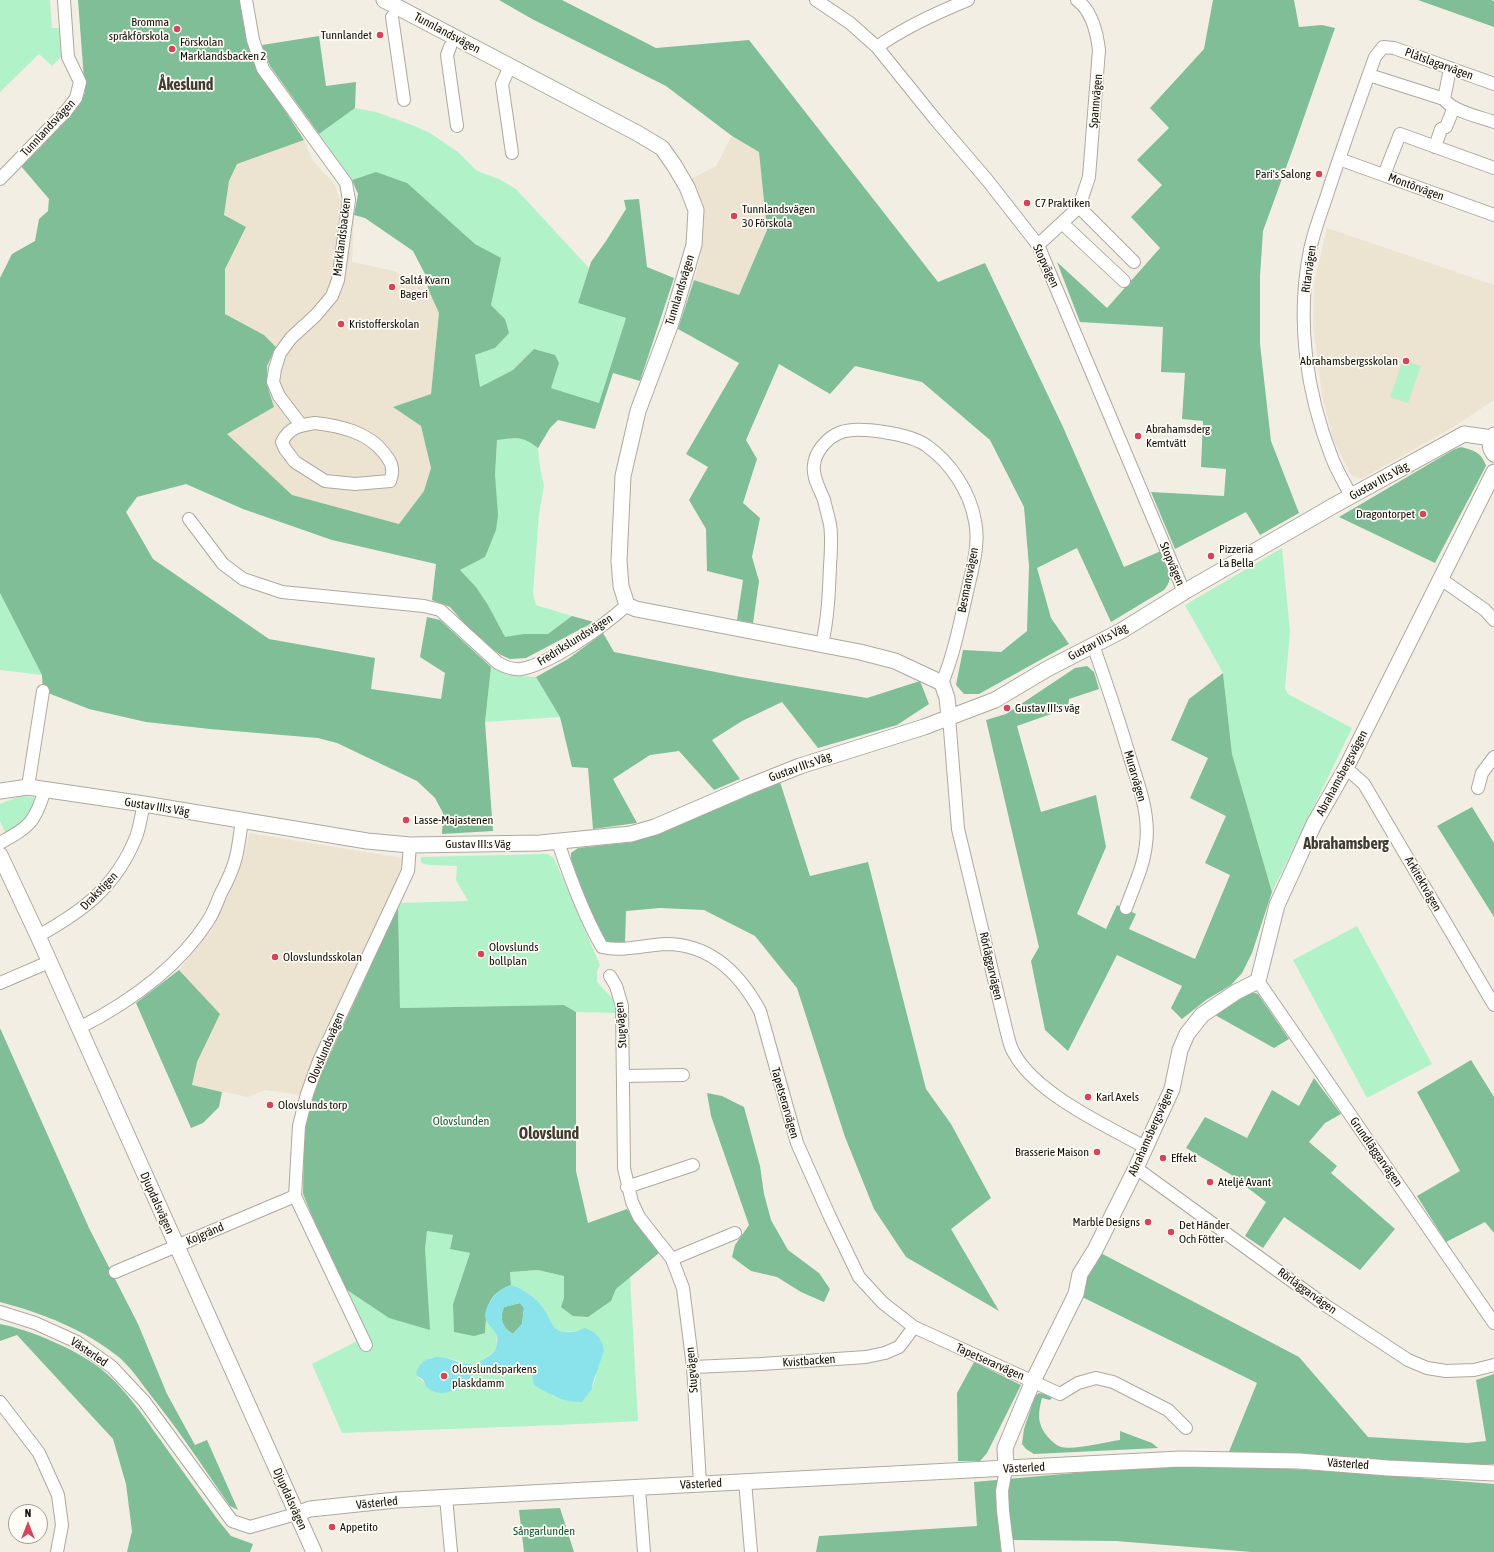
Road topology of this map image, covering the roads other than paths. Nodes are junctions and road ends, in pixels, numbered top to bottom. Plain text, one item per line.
1 (64, 0) edge
2 (246, 0) edge
3 (384, 0) edge
4 (816, 0) edge
5 (968, 0) edge
6 (1076, 0) edge
7 (392, 17) dead end
8 (450, 47) dead end
9 (877, 47) junction
10 (1382, 47) joint
11 (510, 66) junction
12 (1450, 68) junction
13 (1369, 75) junction
14 (1494, 84) edge
15 (1444, 99) junction
16 (404, 100) dead end
17 (1454, 107) junction
18 (1494, 122) edge
19 (458, 126) dead end
20 (1435, 147) junction
21 (512, 153) dead end
22 (1339, 159) junction
23 (1491, 163) edge
24 (1384, 175) junction
25 (0, 179) edge
26 (1080, 207) junction
27 (1494, 214) edge
28 (1062, 223) junction
29 (1038, 245) junction
30 (1134, 262) dead end
31 (1124, 281) dead end
32 (301, 425) junction
33 (1493, 436) edge
34 (1494, 454) edge
35 (1494, 472) edge
36 (1351, 496) junction
37 (189, 519) dead end
38 (1441, 578) junction
39 (1184, 592) junction
40 (627, 605) junction
41 (1494, 620) edge
42 (822, 644) junction
43 (1093, 645) junction
44 (942, 683) junction
45 (43, 691) dead end
46 (949, 717) junction
47 (1494, 757) edge
48 (1346, 768) junction
49 (28, 787) junction
50 (1478, 788) dead end
51 (45, 790) junction
52 (0, 791) edge
53 (144, 804) junction
54 (242, 821) junction
55 (558, 842) junction
56 (0, 843) edge
57 (410, 844) junction
58 (0, 855) edge
59 (1126, 908) dead end
60 (38, 936) junction
61 (49, 962) junction
62 (610, 976) dead end
63 (1258, 981) junction
64 (0, 983) edge
65 (1494, 1005) edge
66 (79, 1028) junction
67 (683, 1075) dead end
68 (623, 1076) junction
69 (1145, 1147) junction
70 (692, 1165) dead end
71 (1136, 1168) junction
72 (627, 1187) junction
73 (295, 1196) junction
74 (734, 1233) dead end
75 (176, 1246) junction
76 (672, 1259) junction
77 (115, 1272) dead end
78 (0, 1312) edge
79 (1494, 1323) edge
80 (914, 1327) junction
81 (366, 1345) dead end
82 (1494, 1365) edge
83 (693, 1367) junction
84 (1033, 1381) junction
85 (0, 1402) edge
86 (4, 1415) edge
87 (1186, 1428) dead end
88 (1006, 1469) junction
89 (1494, 1473) edge
90 (745, 1481) junction
91 (700, 1483) junction
92 (639, 1488) junction
93 (446, 1497) junction
94 (296, 1514) junction
95 (57, 1552) edge
96 (314, 1552) edge
97 (451, 1552) edge
98 (644, 1552) edge
99 (751, 1552) edge
100 (1008, 1552) edge

1 - 25 street, Tunnlandsvägen
2 - 32 street, Marklandsbacken
3 - 11 street, Tunnlandsvägen
4 - 9 street, Stopvägen
5 - 9 street
6 - 26 street, Spannvägen
7 - 16 street
8 - 19 street, Tunnlandsvägen
9 - 29 street, Stopvägen
10 - 12 street, Plåtslagarvägen
10 - 13 street, Ritarvägen
11 - 21 street
11 - 40 street, Tunnlandsvägen
12 - 14 street, Plåtslagarvägen
12 - 15 street
13 - 15 street
13 - 22 street, Ritarvägen
15 - 17 street
17 - 18 street
17 - 20 street
20 - 23 street
20 - 24 street
22 - 24 street, Montörvägen
22 - 36 street, Ritarvägen
24 - 27 street, Montörvägen
26 - 28 street, Spannvägen
26 - 30 street
28 - 29 street, Spannvägen
28 - 31 street
29 - 39 street, Stopvägen
32 - 32 street
33 - 34 street
33 - 36 street, Gustav III:s Väg
35 - 38 street, Abrahamsbergsvägen
36 - 39 street, Gustav III:s Väg
37 - 40 street, Fredrikslundsvägen
38 - 41 street
38 - 48 street, Abrahamsbergsvägen
39 - 43 street, Gustav III:s Väg
40 - 42 street
42 - 44 street
42 - 44 street, Besmansvägen
43 - 46 street, Gustav III:s Väg
43 - 59 street, Murarvägen
44 - 46 street
45 - 49 street
46 - 55 street, Gustav III:s Väg
46 - 69 street, Rörläggarvägen
47 - 50 street
48 - 63 street, Abrahamsbergsvägen
48 - 65 street, Arkitektvägen
49 - 51 street, Gustav III:s Väg
49 - 52 street, Gustav III:s Väg
51 - 53 street, Gustav III:s Väg
51 - 56 street
53 - 54 street, Gustav III:s Väg
53 - 60 street, Drakstigen
54 - 57 street, Gustav III:s Väg
54 - 66 street
55 - 57 street, Gustav III:s Väg
55 - 80 street, Tapetserarvägen
57 - 73 street, Olovslundsvägen
58 - 60 street, Djupdalsvägen
60 - 61 street, Djupdalsvägen
61 - 64 street
61 - 66 street, Djupdalsvägen
62 - 68 street, Stugvägen
63 - 69 street, Abrahamsbergsvägen
63 - 79 street, Grundläggarvägen
66 - 75 street, Djupdalsvägen
67 - 68 street
68 - 72 street, Stugvägen
69 - 71 street, Abrahamsbergsvägen
70 - 72 street
71 - 82 street, Rörläggarvägen
71 - 84 street, Abrahamsbergsvägen
72 - 76 street, Stugvägen
73 - 75 street, Kojgränd
73 - 81 street, Olovslundsvägen
74 - 76 street
75 - 77 street, Kojgränd
75 - 94 street, Djupdalsvägen
76 - 83 street, Stugvägen
78 - 94 street, Västerled
80 - 83 street, Kvistbacken
80 - 84 street, Tapetserarvägen
83 - 91 street, Stugvägen
84 - 87 street
84 - 88 street, Abrahamsbergsvägen
85 - 86 street
86 - 95 street
88 - 89 street, Västerled
88 - 90 street, Västerled
88 - 100 street
90 - 91 street, Västerled
90 - 99 street
91 - 92 street, Västerled
92 - 93 street, Västerled
92 - 98 street
93 - 94 street, Västerled
93 - 97 street
94 - 96 street, Djupdalsvägen

